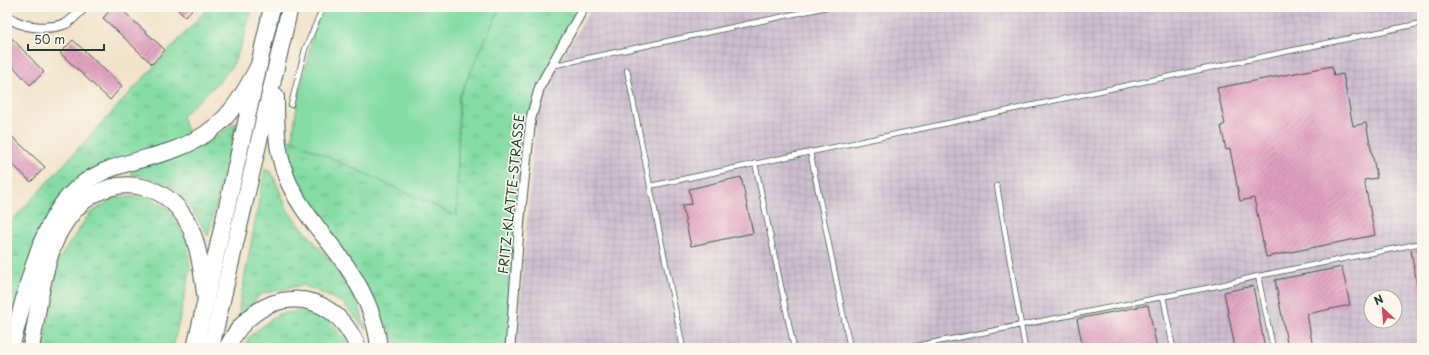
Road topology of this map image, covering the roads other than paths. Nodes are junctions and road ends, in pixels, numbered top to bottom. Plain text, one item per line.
1 (84, 7) edge
2 (272, 7) edge
3 (290, 7) edge
4 (324, 7) edge
5 (584, 7) edge
6 (827, 7) edge
7 (1421, 7) edge
8 (1422, 11) edge
9 (7, 16) edge
10 (1422, 23) edge
11 (259, 65) junction
12 (277, 66) junction
13 (551, 66) junction
14 (628, 70) dead end
15 (291, 105) dead end
16 (810, 151) junction
17 (755, 163) junction
18 (650, 186) junction
19 (997, 186) dead end
20 (1422, 243) edge
21 (1258, 276) junction
22 (1163, 296) junction
23 (206, 300) junction
24 (1020, 325) junction
25 (11, 348) edge
26 (31, 348) edge
27 (196, 348) edge
28 (211, 348) edge
29 (227, 348) edge
30 (358, 348) edge
31 (379, 348) edge
32 (510, 348) edge
33 (683, 348) edge
34 (794, 348) edge
35 (850, 348) edge
36 (906, 348) edge
37 (1025, 348) edge
38 (1173, 348) edge
39 (1273, 348) edge

1 - 9 street
2 - 11 highway
3 - 12 highway
4 - 15 lane
5 - 13 street, FRITZ-KLATTE-STRASSE
6 - 13 lane
7 - 8 lane
10 - 16 lane
11 - 23 highway
11 - 25 highway
12 - 28 highway
12 - 31 highway
13 - 32 street, FRITZ-KLATTE-STRASSE
14 - 18 lane
16 - 17 lane
16 - 35 lane
17 - 18 lane
17 - 34 lane
18 - 33 lane
19 - 24 lane
20 - 21 lane
21 - 22 lane
21 - 39 lane
22 - 24 lane
22 - 38 lane
23 - 26 highway
23 - 27 highway
24 - 36 lane
24 - 37 lane
29 - 30 highway

